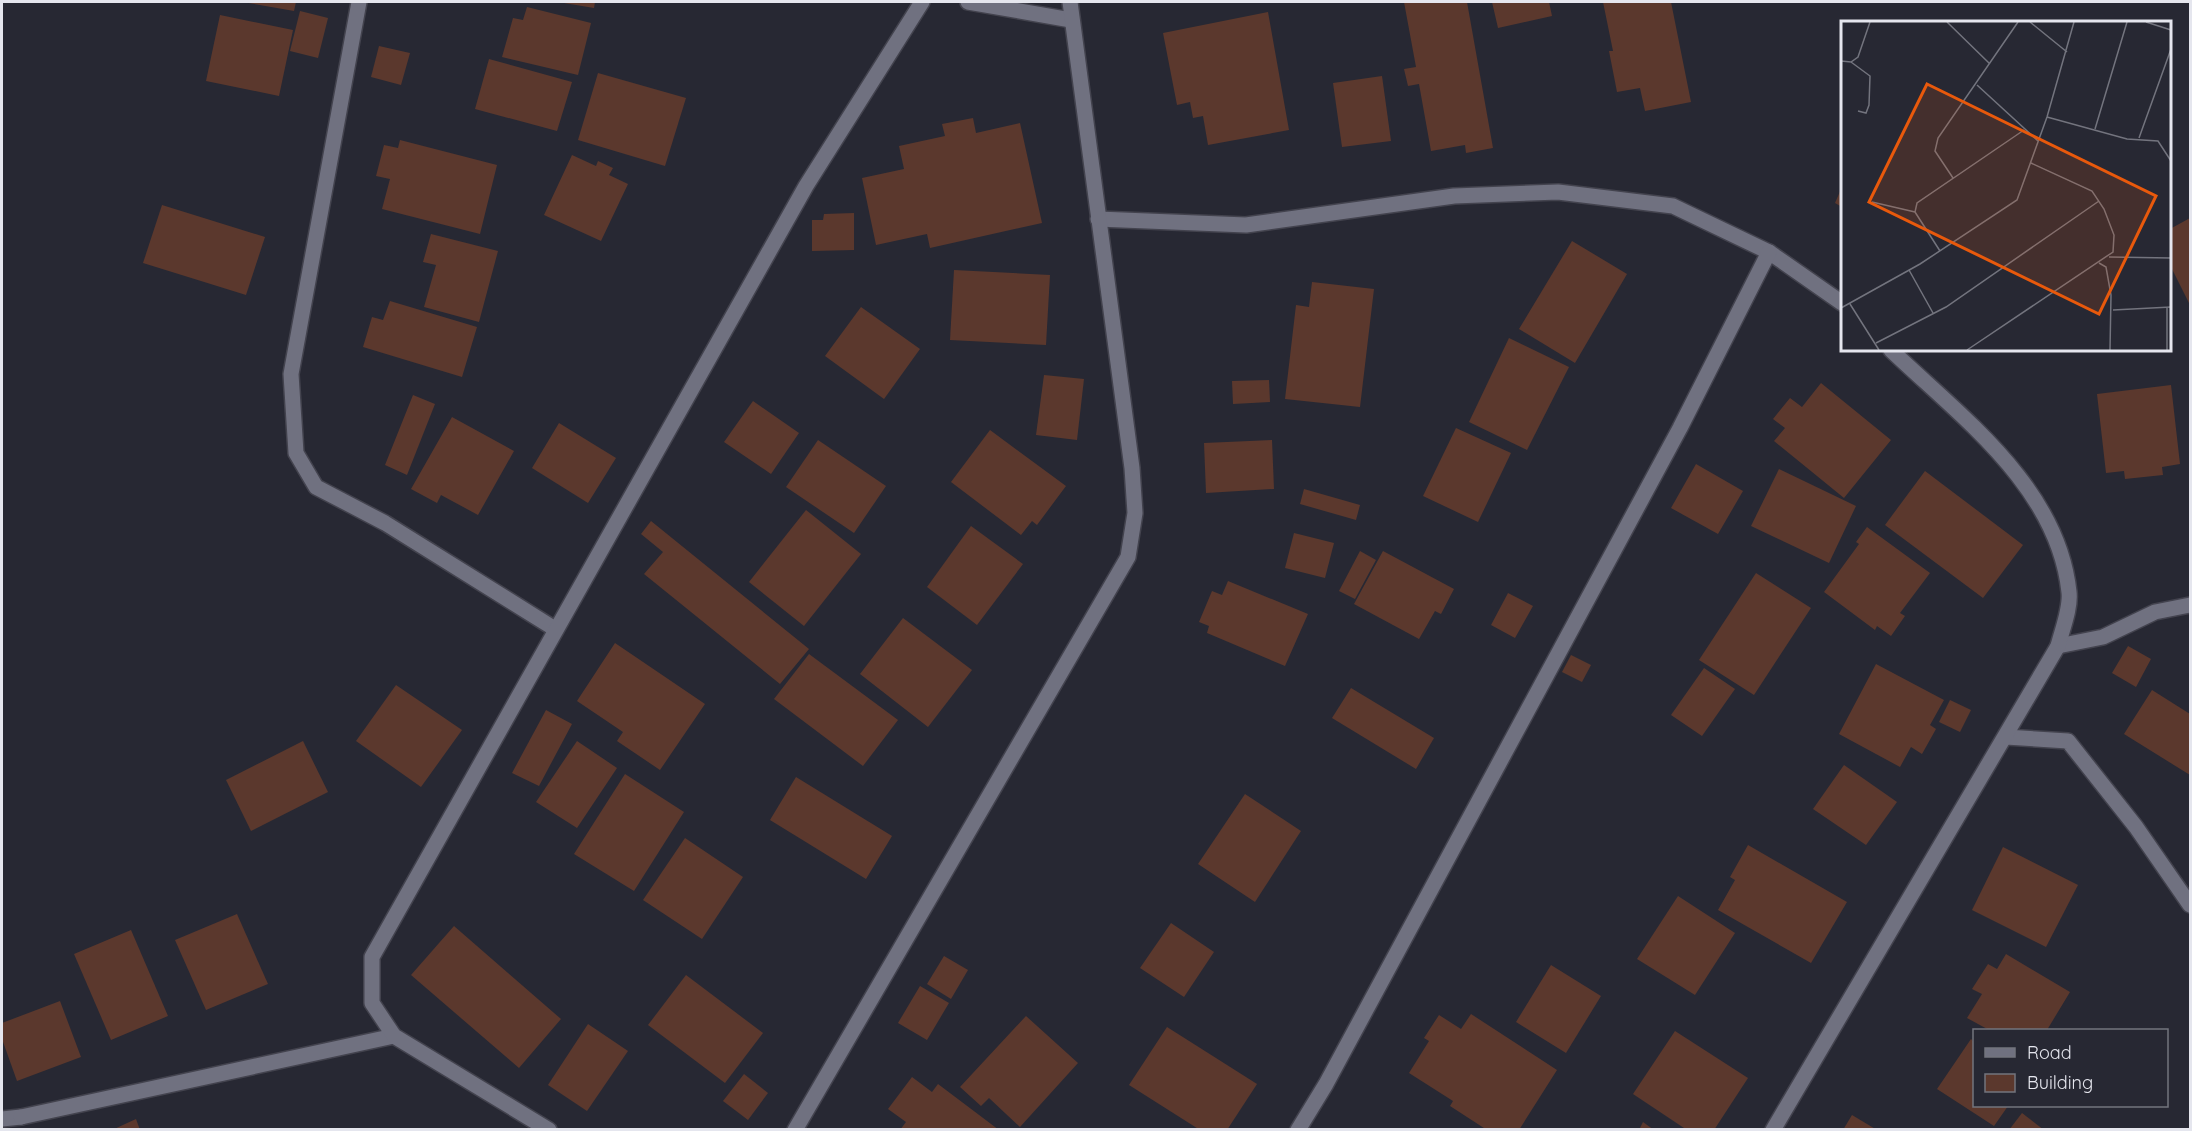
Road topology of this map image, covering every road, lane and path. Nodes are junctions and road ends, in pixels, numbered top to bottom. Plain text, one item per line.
1 (358, 2) edge
2 (922, 2) edge
3 (968, 2) edge
4 (1070, 2) edge
5 (1071, 20) junction
6 (1098, 219) junction
7 (1769, 252) junction
8 (1841, 302) edge
9 (1892, 351) edge
10 (2190, 605) edge
11 (555, 629) junction
12 (2058, 646) junction
13 (2006, 737) junction
14 (2190, 905) edge
15 (394, 1036) junction
16 (2, 1119) edge
17 (549, 1130) edge
18 (795, 1130) edge
19 (1298, 1130) edge
20 (1773, 1130) edge

1 - 11 street
2 - 11 street
3 - 5 street
4 - 5 street
5 - 6 street
6 - 7 street
6 - 18 street
7 - 8 street
7 - 19 street
9 - 12 street
10 - 12 street
11 - 15 street
12 - 13 street
13 - 14 street
13 - 20 street
15 - 16 street
15 - 17 street

